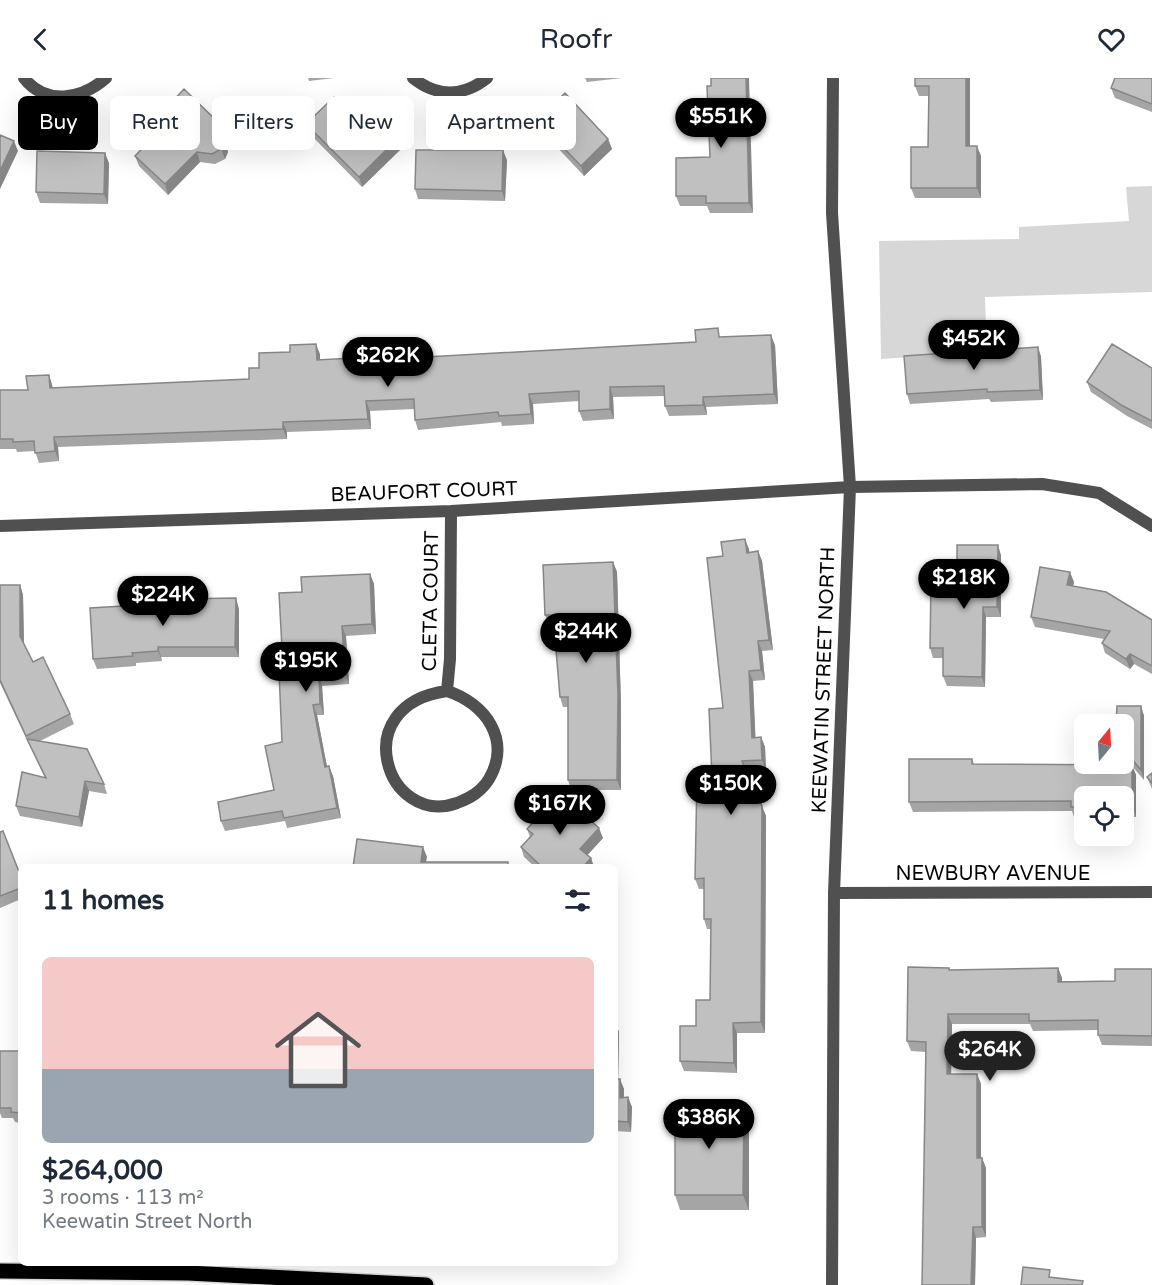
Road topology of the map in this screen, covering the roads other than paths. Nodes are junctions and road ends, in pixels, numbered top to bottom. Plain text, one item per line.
1 (24, 78) edge
2 (106, 78) edge
3 (413, 78) edge
4 (487, 78) edge
5 (833, 78) edge
6 (850, 487) junction
7 (451, 511) junction
8 (0, 526) edge
9 (1152, 526) edge
10 (447, 691) junction
11 (1152, 892) edge
12 (834, 893) junction
13 (0, 1271) edge
14 (426, 1285) edge
15 (832, 1285) edge

1 - 2 street
3 - 4 street
5 - 6 street, KEEWATIN STREET NORTH
6 - 7 street, BEAUFORT COURT
6 - 9 street, BEAUFORT COURT
6 - 12 street, KEEWATIN STREET NORTH
7 - 8 street, BEAUFORT COURT
7 - 10 street, CLETA COURT
10 - 10 street, CLETA COURT
11 - 12 street, NEWBURY AVENUE
12 - 15 street, KEEWATIN STREET NORTH
13 - 14 main road

